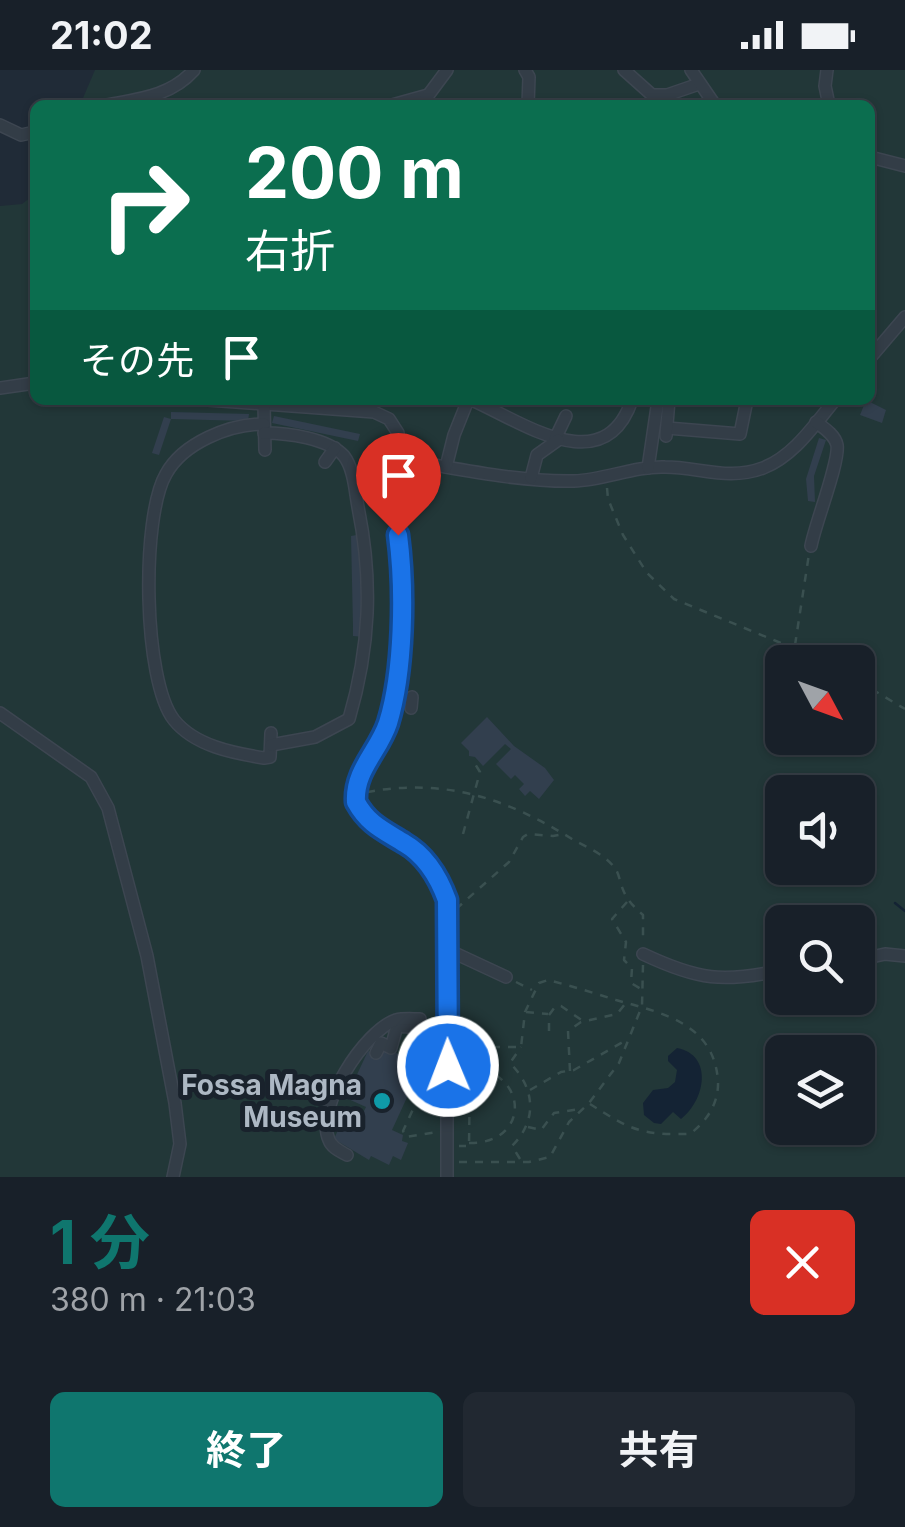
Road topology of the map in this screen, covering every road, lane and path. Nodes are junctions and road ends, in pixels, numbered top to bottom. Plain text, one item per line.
1 (194, 70) edge
2 (447, 70) edge
3 (525, 70) edge
4 (624, 70) edge
5 (691, 70) edge
6 (828, 70) edge
7 (699, 84) junction
8 (702, 98) dead end
9 (133, 100) edge
10 (424, 100) edge
11 (528, 100) edge
12 (699, 100) edge
13 (711, 100) edge
14 (828, 100) edge
15 (0, 125) edge
16 (30, 133) edge
17 (875, 158) edge
18 (905, 166) edge
19 (905, 317) edge
20 (875, 352) edge
21 (30, 385) edge
22 (0, 388) edge
23 (264, 405) joint
24 (350, 405) edge
25 (468, 405) edge
26 (481, 405) edge
27 (630, 405) edge
28 (657, 405) edge
29 (669, 405) edge
30 (747, 405) edge
31 (831, 405) edge
32 (566, 416) dead end
33 (816, 422) junction
34 (264, 428) junction
35 (557, 439) junction
36 (335, 448) junction
37 (264, 450) dead end
38 (522, 450) dead end
39 (538, 454) junction
40 (399, 460) junction
41 (325, 462) dead end
42 (446, 467) junction
43 (648, 468) junction
44 (351, 472) junction
45 (365, 472) joint
46 (391, 475) dead end
47 (531, 478) junction
48 (606, 478) junction
49 (405, 487) dead end
50 (422, 490) dead end
51 (811, 546) joint
52 (790, 645) edge
53 (795, 645) edge
54 (875, 691) edge
55 (905, 709) edge
56 (0, 713) edge
57 (475, 764) dead end
58 (355, 792) junction
59 (472, 795) junction
60 (463, 834) dead end
61 (564, 834) junction
62 (628, 901) junction
63 (455, 910) dead end
64 (448, 950) junction
65 (643, 954) junction
66 (875, 956) edge
67 (905, 956) edge
68 (765, 974) edge
69 (506, 977) joint
70 (642, 990) junction
71 (534, 992) junction
72 (625, 1002) junction
73 (642, 1006) junction
74 (525, 1012) junction
75 (549, 1014) junction
76 (420, 1019) dead end
77 (584, 1022) junction
78 (550, 1031) dead end
79 (630, 1038) junction
80 (449, 1045) junction
81 (522, 1047) junction
82 (376, 1054) dead end
83 (515, 1069) junction
84 (570, 1071) junction
85 (504, 1080) junction
86 (529, 1090) junction
87 (417, 1098) dead end
88 (589, 1103) junction
89 (418, 1105) junction
90 (432, 1107) dead end
91 (580, 1108) junction
92 (527, 1126) junction
93 (448, 1133) junction
94 (504, 1133) junction
95 (515, 1144) junction
96 (348, 1154) dead end
97 (521, 1161) junction
98 (448, 1170) edge
99 (177, 1176) edge

1 - 9 street
2 - 10 street
3 - 11 street
4 - 7 street
5 - 7 street
6 - 14 street
7 - 13 street
8 - 12 path
15 - 16 street
17 - 18 street
19 - 20 street
21 - 22 street
23 - 24 street
23 - 34 street
24 - 40 street
25 - 42 street
26 - 35 street
27 - 35 street
28 - 43 street
29 - 30 street
31 - 33 street
32 - 35 street
33 - 43 street
33 - 51 street
34 - 36 street
34 - 37 street
34 - 44 street
35 - 39 street
36 - 41 street
36 - 44 street
38 - 39 street
39 - 47 street
40 - 42 street
40 - 58 street
42 - 47 street
43 - 48 street
44 - 45 street
45 - 46 path
47 - 48 street
48 - 52 path
49 - 50 path
51 - 53 path
54 - 55 path
56 - 99 street
57 - 59 path
58 - 59 path
58 - 64 street
59 - 60 path
59 - 61 path
61 - 62 path
61 - 63 path
62 - 65 path
62 - 70 path
64 - 69 street
64 - 80 street
65 - 68 street
65 - 70 path
66 - 67 street
69 - 71 path
70 - 73 path
71 - 72 path
71 - 74 path
72 - 73 path
72 - 77 path
73 - 79 path
73 - 88 path
74 - 75 path
74 - 81 path
75 - 77 path
75 - 78 path
76 - 96 street
77 - 84 path
79 - 84 path
79 - 88 path
80 - 81 path
80 - 82 street
80 - 93 street
81 - 83 path
83 - 85 path
83 - 86 path
84 - 86 path
85 - 94 path
85 - 94 path
86 - 92 path
87 - 89 path
88 - 91 path
89 - 90 path
89 - 93 path
91 - 92 path
91 - 97 path
92 - 95 path
93 - 98 street
94 - 95 path
95 - 97 path
97 - 98 path

